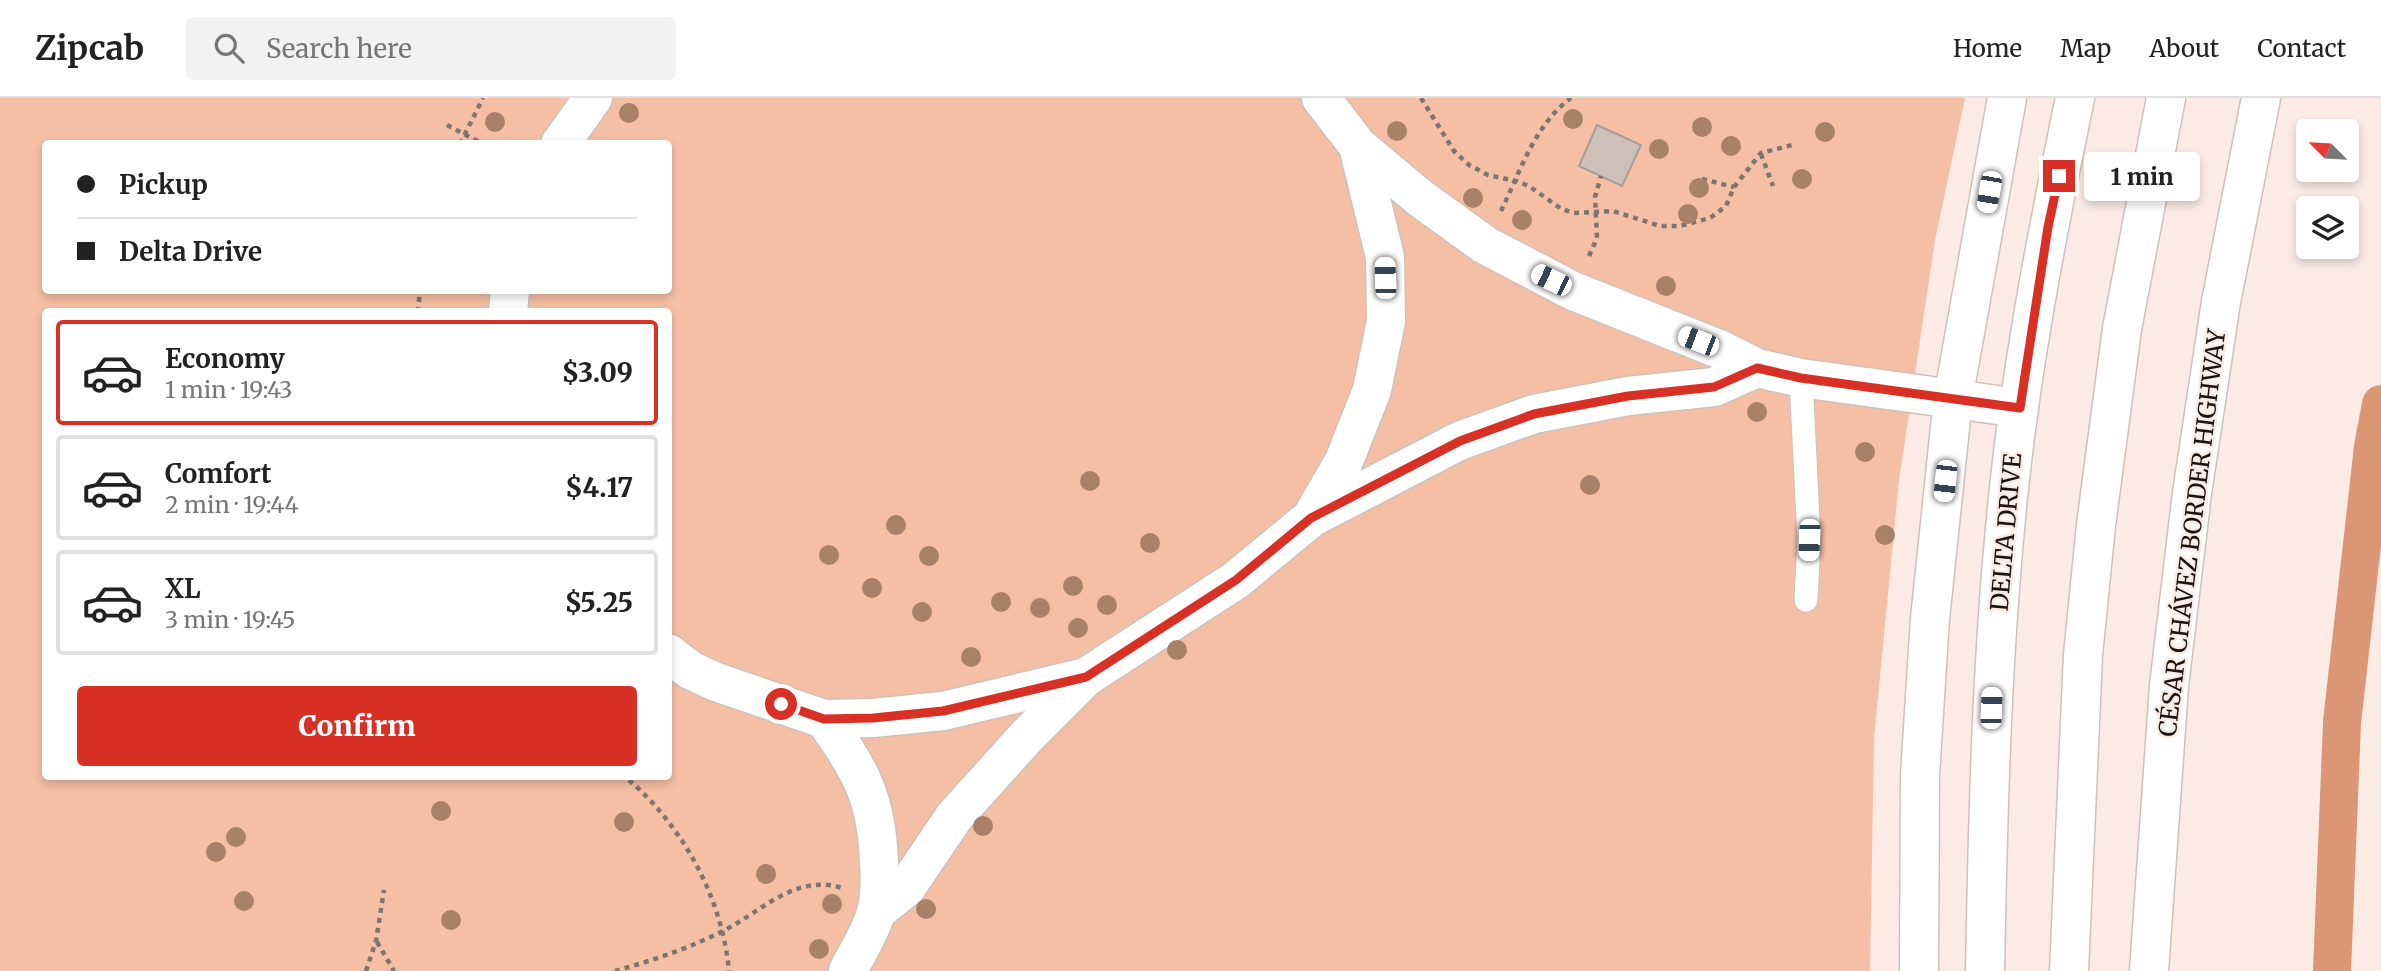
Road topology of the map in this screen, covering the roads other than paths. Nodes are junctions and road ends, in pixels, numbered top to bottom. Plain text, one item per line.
1 (593, 98) edge
2 (1321, 98) edge
3 (2007, 98) edge
4 (2075, 98) edge
5 (2166, 98) edge
6 (2261, 98) edge
7 (563, 140) edge
8 (1358, 146) junction
9 (1757, 368) junction
10 (1801, 378) junction
11 (1953, 399) junction
12 (2020, 408) junction
13 (1311, 518) junction
14 (1806, 600) dead end
15 (672, 656) edge
16 (1086, 677) junction
17 (824, 719) junction
18 (876, 912) junction
19 (848, 971) edge
20 (1919, 971) edge
21 (1985, 971) edge
22 (2069, 971) edge
23 (2149, 971) edge

1 - 7 main road
2 - 8 main road
3 - 11 main road
4 - 12 main road, DELTA DRIVE
5 - 22 main road
6 - 23 main road, CÉSAR CHÁVEZ BORDER HIGHWAY
8 - 9 main road
8 - 13 main road
9 - 10 main road
9 - 13 main road
10 - 11 main road
10 - 14 lane
11 - 12 main road
11 - 20 main road
12 - 21 main road, DELTA DRIVE
13 - 16 main road
15 - 17 main road
16 - 17 main road
16 - 18 main road
17 - 18 main road
18 - 19 main road

